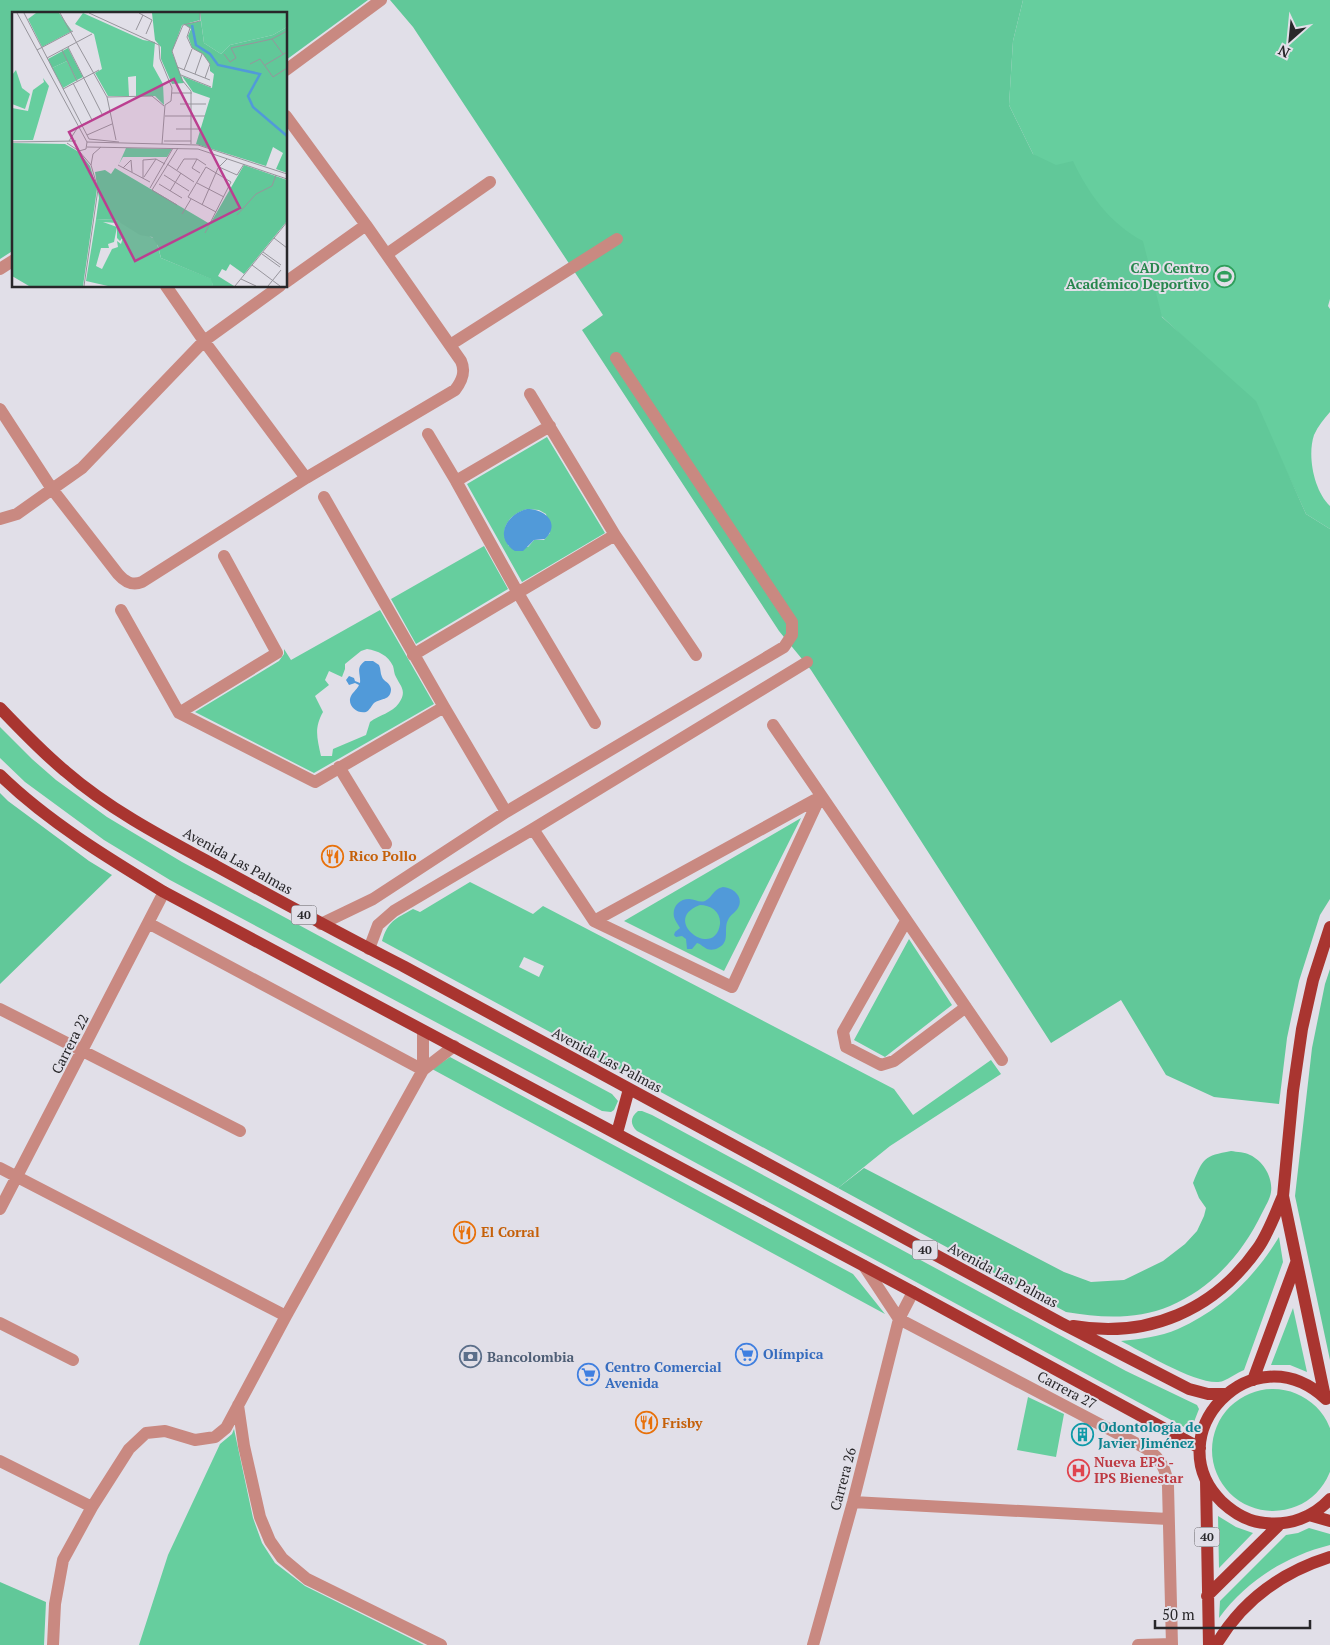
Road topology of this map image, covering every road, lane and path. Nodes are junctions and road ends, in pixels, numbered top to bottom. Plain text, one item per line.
1 (381, 0) edge
2 (288, 69) edge
3 (288, 119) edge
4 (490, 182) dead end
5 (366, 225) junction
6 (617, 239) dead end
7 (387, 254) junction
8 (12, 261) edge
9 (0, 269) edge
10 (288, 281) edge
11 (167, 288) edge
12 (277, 288) edge
13 (204, 341) junction
14 (450, 345) junction
15 (616, 358) dead end
16 (530, 394) dead end
17 (0, 409) edge
18 (550, 426) junction
19 (428, 434) dead end
20 (306, 478) junction
21 (456, 481) junction
22 (52, 489) junction
23 (324, 497) dead end
24 (0, 518) edge
25 (615, 535) junction
26 (224, 556) dead end
27 (518, 593) junction
28 (122, 610) dead end
29 (414, 655) junction
30 (696, 655) dead end
31 (807, 662) dead end
32 (444, 707) junction
33 (0, 708) edge
34 (179, 713) junction
35 (596, 723) dead end
36 (773, 725) dead end
37 (339, 767) junction
38 (0, 774) edge
39 (820, 797) junction
40 (506, 812) junction
41 (533, 829) junction
42 (386, 844) dead end
43 (164, 892) junction
44 (594, 921) junction
45 (906, 921) junction
46 (148, 924) junction
47 (321, 924) junction
48 (1330, 927) edge
49 (369, 949) junction
50 (966, 1007) junction
51 (0, 1009) edge
52 (423, 1030) junction
53 (454, 1046) junction
54 (83, 1051) junction
55 (1002, 1060) dead end
56 (422, 1070) junction
57 (629, 1089) junction
58 (240, 1131) dead end
59 (617, 1133) junction
60 (0, 1168) edge
61 (17, 1177) junction
62 (1283, 1196) junction
63 (0, 1209) edge
64 (1296, 1263) junction
65 (864, 1266) junction
66 (913, 1292) junction
67 (286, 1316) junction
68 (899, 1319) junction
69 (0, 1323) edge
70 (1061, 1323) junction
71 (73, 1360) dead end
72 (1253, 1380) junction
73 (1226, 1394) junction
74 (1327, 1400) edge
75 (238, 1405) junction
76 (1200, 1448) junction
77 (0, 1461) edge
78 (1206, 1478) junction
79 (1330, 1499) edge
80 (853, 1502) junction
81 (92, 1507) junction
82 (1309, 1515) junction
83 (1168, 1519) junction
84 (1330, 1521) edge
85 (1280, 1524) junction
86 (1330, 1558) edge
87 (1207, 1596) junction
88 (1172, 1644) edge
89 (53, 1645) edge
90 (441, 1645) edge
91 (813, 1645) edge
92 (1138, 1645) edge
93 (1209, 1645) edge
94 (1216, 1645) edge

1 - 2 street
3 - 5 street
4 - 7 street
5 - 7 street
5 - 10 street
6 - 14 street
7 - 14 street
8 - 9 street
11 - 13 street
12 - 13 street
13 - 20 street
13 - 22 street
14 - 20 street
15 - 40 street
16 - 18 street
17 - 22 street
18 - 21 street
18 - 25 street
19 - 21 street
20 - 22 street
21 - 27 street
22 - 24 street
23 - 29 street
25 - 27 street
25 - 30 street
26 - 34 street
27 - 29 street
27 - 35 street
28 - 34 street
29 - 32 street
31 - 41 street
32 - 37 street
32 - 40 street
33 - 47 main road, Avenida Las Palmas / 40
34 - 37 street
36 - 39 street
37 - 42 street
38 - 43 main road
39 - 44 street
39 - 44 street
39 - 45 street
40 - 47 street
41 - 44 street
41 - 49 street
43 - 46 street, Carrera 22
43 - 52 main road
45 - 50 street
45 - 50 street
46 - 54 street, Carrera 22
46 - 56 street
47 - 49 main road, Avenida Las Palmas / 40
48 - 62 main road
49 - 57 main road, Avenida Las Palmas / 40
50 - 55 street
51 - 54 street
52 - 53 main road
52 - 56 street
53 - 56 street
53 - 59 main road
54 - 58 street
54 - 61 street, Carrera 22
56 - 67 street
57 - 59 main road
57 - 70 main road, Avenida Las Palmas / 40
59 - 65 main road
60 - 61 street
61 - 63 street, Carrera 22
61 - 67 street
62 - 64 main road
62 - 70 main road
64 - 72 main road
64 - 74 main road
65 - 66 main road
65 - 68 street
66 - 68 street, Carrera 26
66 - 76 main road
67 - 75 street
68 - 80 street, Carrera 26
68 - 83 street, Carrera 27
69 - 71 street
70 - 73 main road, Avenida Las Palmas / 40
72 - 73 main road
72 - 74 main road
73 - 76 main road, 40
75 - 81 street
75 - 90 street
76 - 78 main road, 40
77 - 81 street
78 - 85 main road, 40
78 - 87 main road, 40
79 - 82 main road, 40
80 - 83 street
80 - 91 street, Carrera 26
81 - 89 street
82 - 84 main road
82 - 85 main road, 40
83 - 88 street, Carrera 27
85 - 87 main road, 40
86 - 94 main road
87 - 93 main road, 40
88 - 92 street

